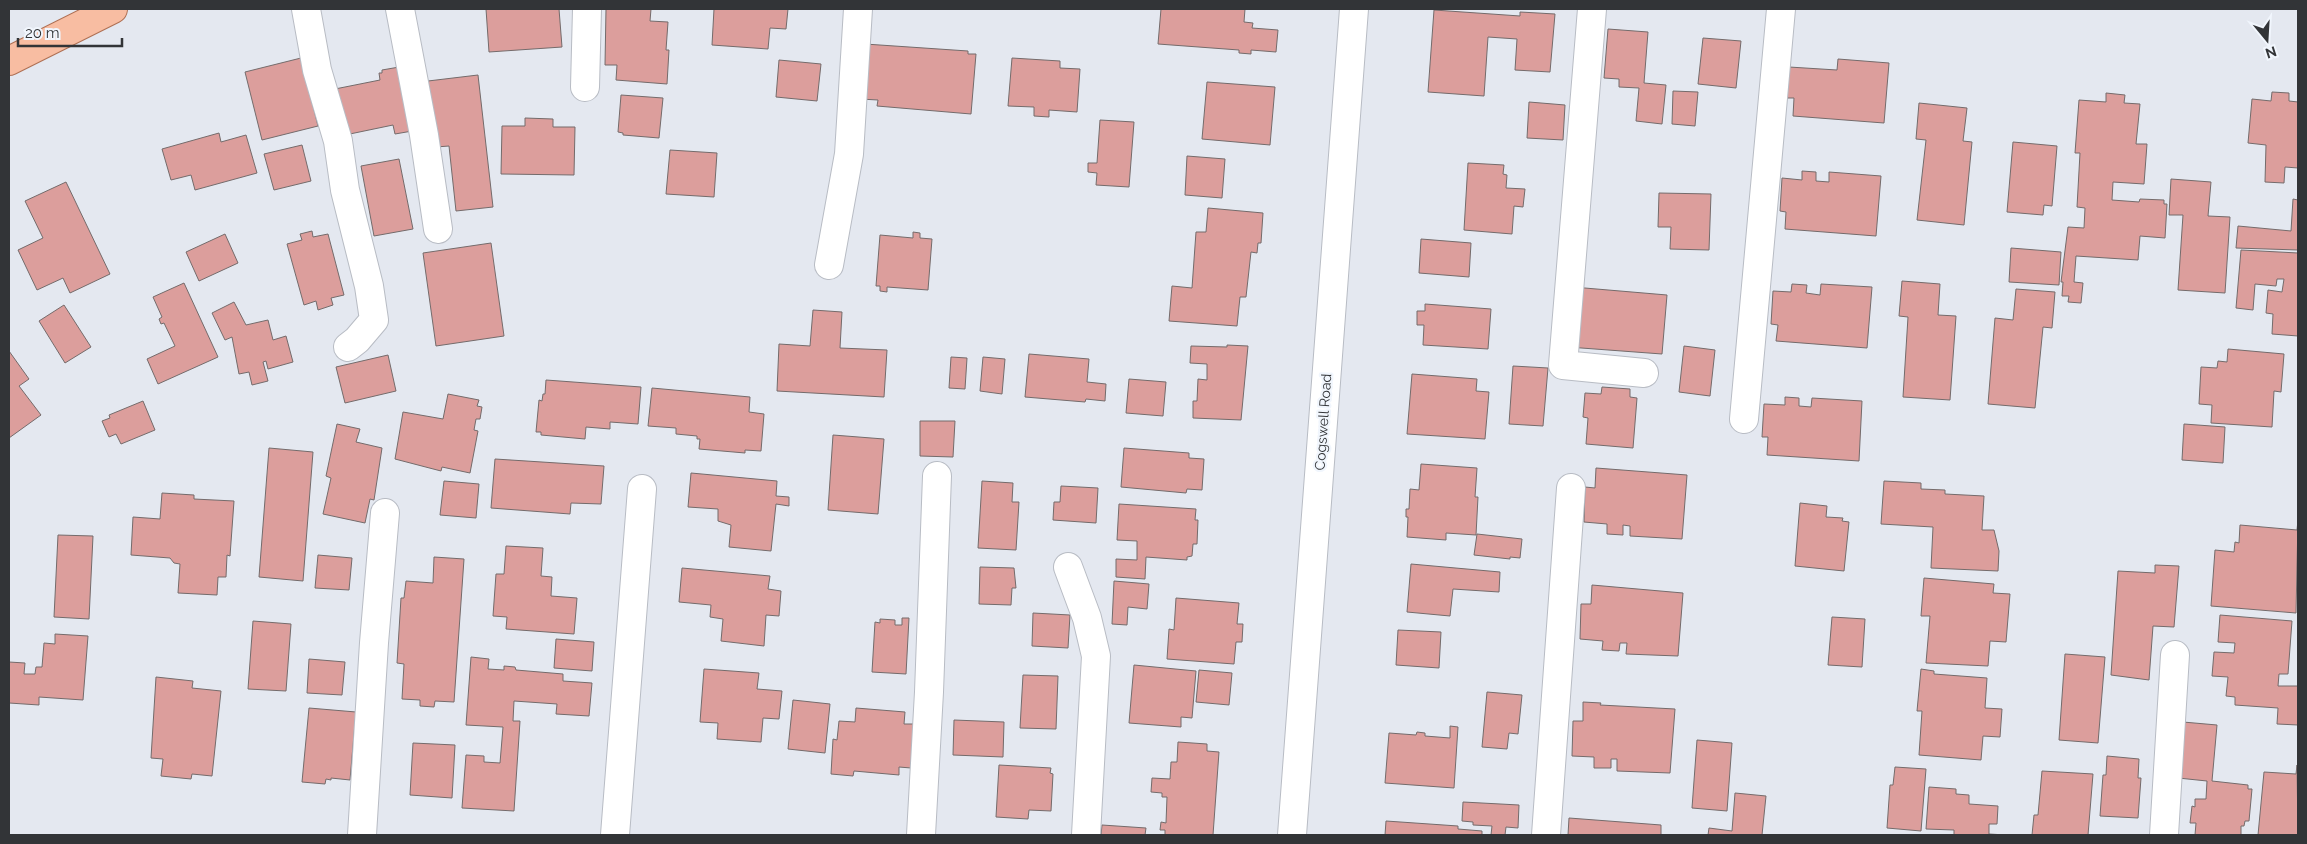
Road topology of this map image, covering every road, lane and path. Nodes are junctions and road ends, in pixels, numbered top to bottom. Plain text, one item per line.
1 (114, 9) edge
2 (306, 9) edge
3 (400, 9) edge
4 (587, 9) edge
5 (858, 9) edge
6 (1354, 9) edge
7 (1592, 9) edge
8 (1781, 9) edge
9 (9, 61) edge
10 (585, 87) dead end
11 (438, 229) dead end
12 (829, 265) dead end
13 (348, 347) dead end
14 (1644, 373) dead end
15 (1744, 419) dead end
16 (936, 476) dead end
17 (1572, 488) dead end
18 (642, 489) dead end
19 (385, 513) dead end
20 (1068, 567) dead end
21 (2175, 655) dead end
22 (362, 835) edge
23 (615, 835) edge
24 (920, 835) edge
25 (1086, 835) edge
26 (1292, 835) edge
27 (1546, 835) edge
28 (2164, 835) edge

1 - 9 main road
2 - 13 street
3 - 11 street
4 - 10 street
5 - 12 street
6 - 26 street, Cogswell Road
7 - 14 street
8 - 15 street
16 - 24 street
17 - 27 street
18 - 23 street
19 - 22 street
20 - 25 street
21 - 28 street

